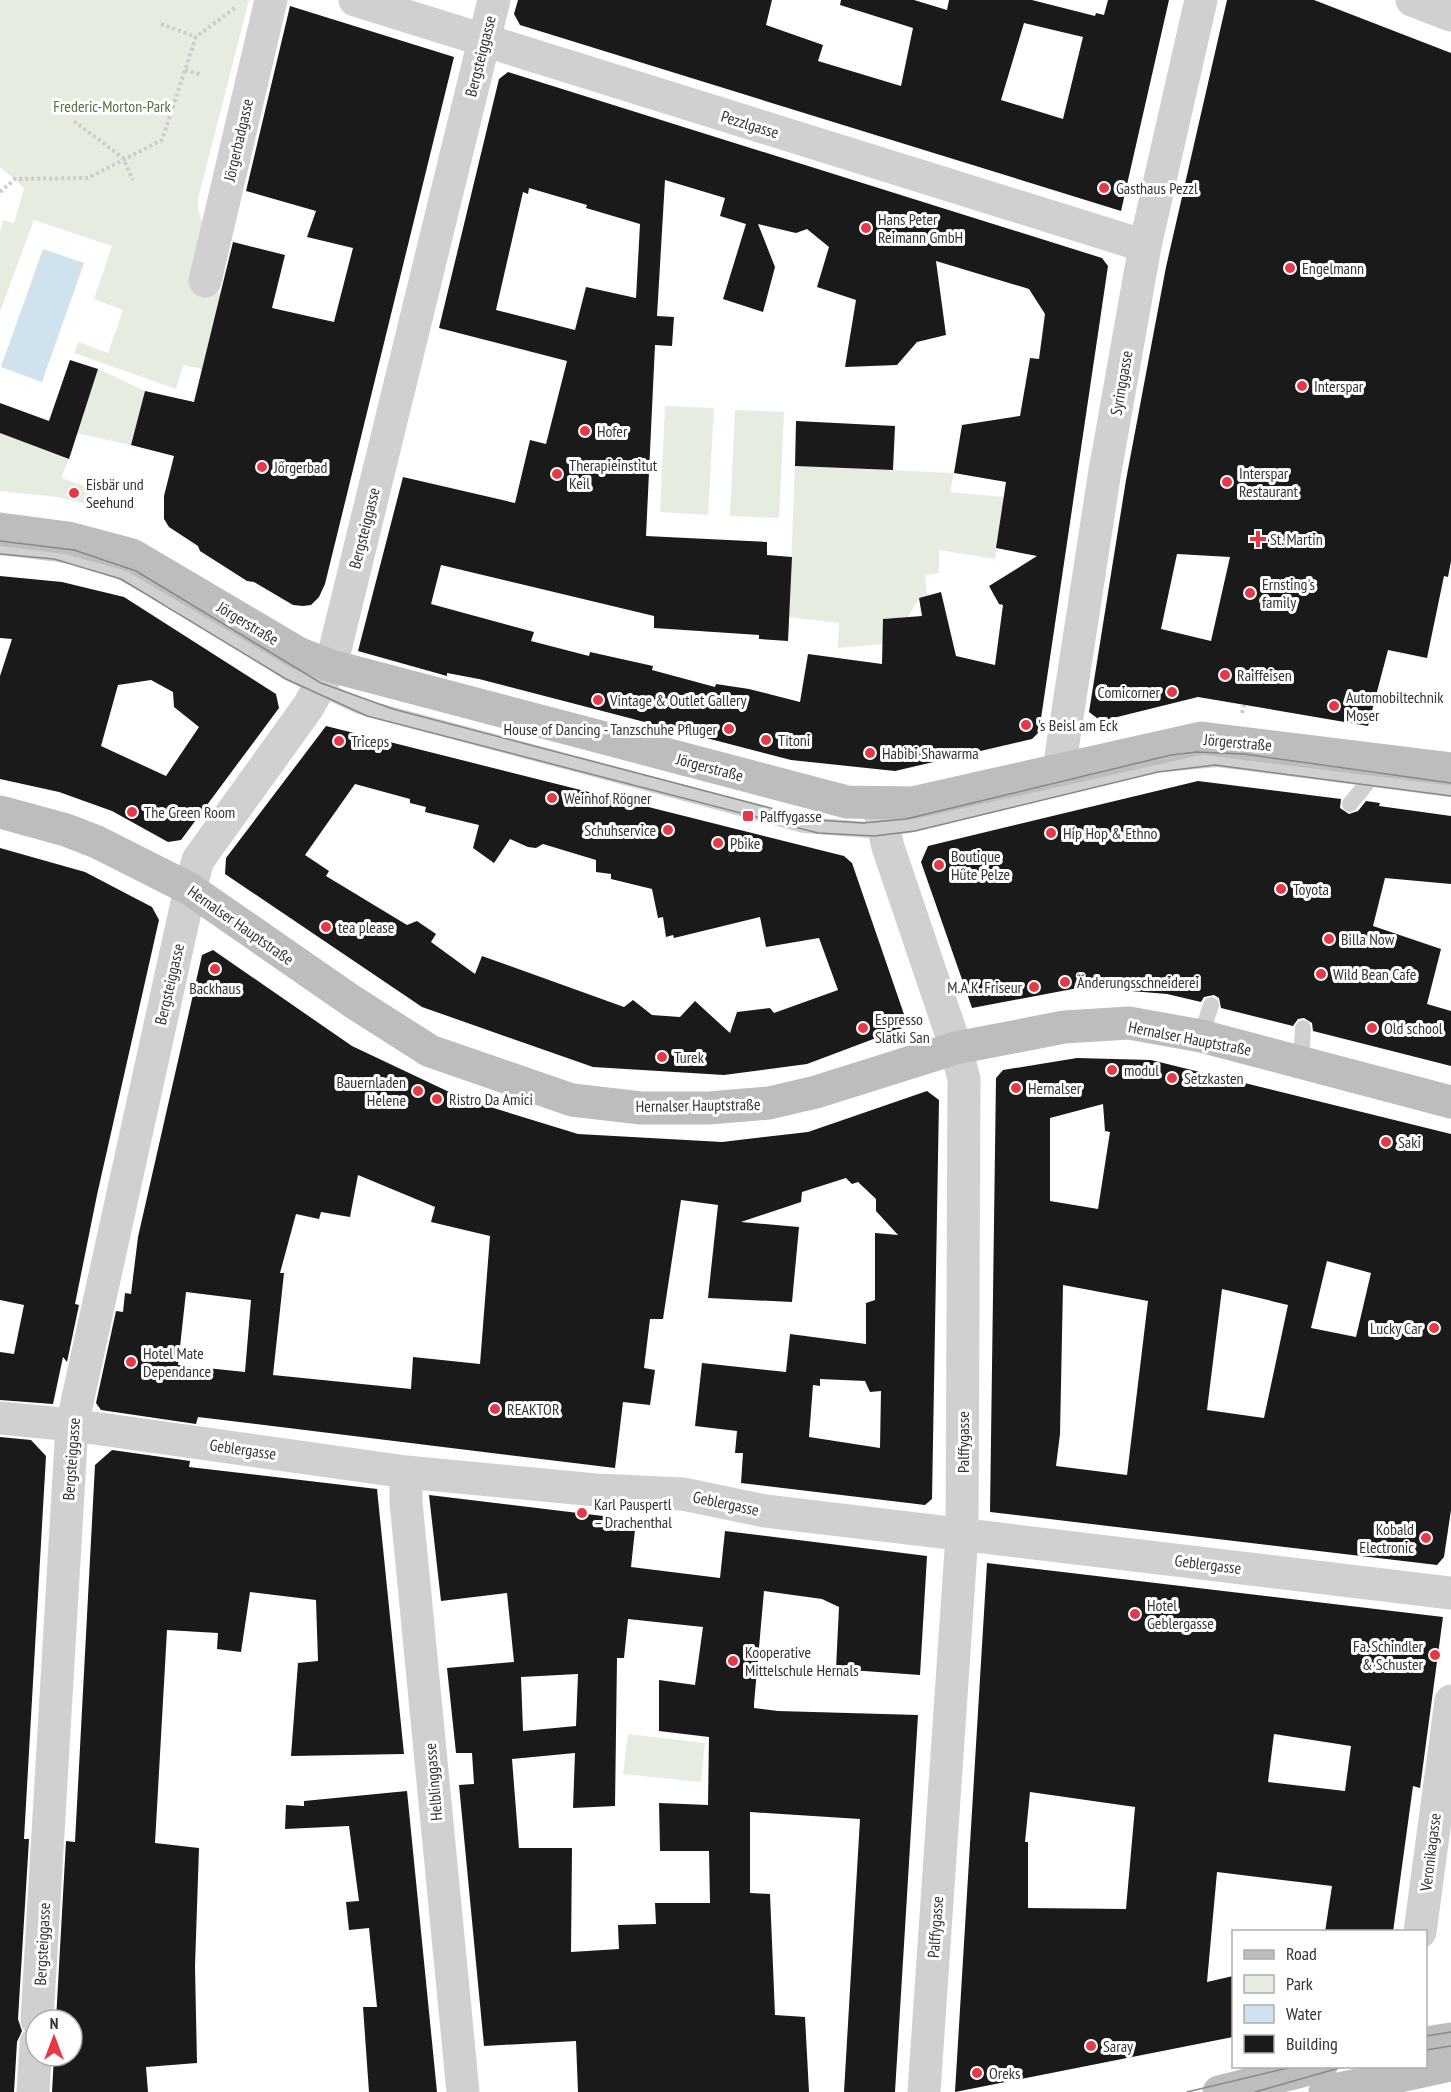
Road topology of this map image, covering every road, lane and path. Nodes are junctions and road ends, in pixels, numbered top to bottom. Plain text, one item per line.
1 (244, 0) edge
2 (271, 0) edge
3 (355, 0) edge
4 (494, 0) edge
5 (1201, 0) edge
6 (1412, 0) edge
7 (1451, 15) edge
8 (162, 24) dead end
9 (196, 37) junction
10 (484, 42) junction
11 (185, 70) junction
12 (202, 75) dead end
13 (74, 121) dead end
14 (123, 158) junction
15 (133, 180) dead end
16 (0, 192) edge
17 (1145, 246) junction
18 (205, 281) dead end
19 (0, 529) edge
20 (0, 547) edge
21 (325, 677) junction
22 (1059, 769) junction
23 (1378, 769) junction
24 (1451, 769) edge
25 (1451, 789) edge
26 (1350, 804) dead end
27 (0, 812) edge
28 (881, 816) junction
29 (190, 889) junction
30 (1211, 1005) dead end
31 (1303, 1028) dead end
32 (1201, 1036) junction
33 (956, 1048) junction
34 (1301, 1062) junction
35 (1451, 1102) edge
36 (0, 1418) edge
37 (72, 1425) junction
38 (406, 1472) junction
39 (962, 1535) junction
40 (1451, 1593) edge
41 (1451, 1701) edge
42 (1420, 1930) edge
43 (38, 2008) edge
44 (1451, 2039) edge
45 (1427, 2043) edge
46 (1451, 2065) edge
47 (34, 2068) edge
48 (1317, 2068) edge
49 (1403, 2078) edge
50 (33, 2092) edge
51 (463, 2092) edge
52 (924, 2092) edge
53 (1221, 2092) edge
54 (1233, 2092) edge
55 (1325, 2092) edge

1 - 9 path
2 - 18 street, Jörgerbadgasse
3 - 10 street, Pezzlgasse
4 - 10 street, Bergsteiggasse
5 - 17 street, Syringgasse
6 - 7 street
8 - 9 path
9 - 11 path
10 - 17 street, Pezzlgasse
10 - 21 street, Bergsteiggasse
11 - 12 path
11 - 14 path
13 - 14 path
14 - 15 path
14 - 16 path
17 - 22 street, Syringgasse
19 - 21 main road, Jörgerstraße
20 - 21 lane
21 - 28 main road, Jörgerstraße
21 - 29 street, Bergsteiggasse
22 - 23 main road, Jörgerstraße
22 - 28 main road, Jörgerstraße
23 - 24 main road, Jörgerstraße
23 - 25 lane
23 - 26 lane
23 - 28 lane
27 - 29 main road, Hernalser Hauptstraße
28 - 33 street, Palffygasse
29 - 33 main road, Hernalser Hauptstraße
29 - 37 street, Bergsteiggasse
30 - 32 lane
31 - 34 lane
32 - 33 main road, Hernalser Hauptstraße
32 - 34 main road, Hernalser Hauptstraße
33 - 39 street, Palffygasse
34 - 35 main road, Hernalser Hauptstraße
36 - 37 street, Geblergasse
37 - 38 street, Geblergasse
37 - 43 street, Bergsteiggasse
38 - 39 street, Geblergasse
38 - 51 street, Helblinggasse
39 - 40 street, Geblergasse
39 - 52 street, Palffygasse
41 - 42 street, Veronikagasse
44 - 45 main road
46 - 49 main road
47 - 50 street
48 - 53 main road
49 - 55 main road
53 - 54 main road

